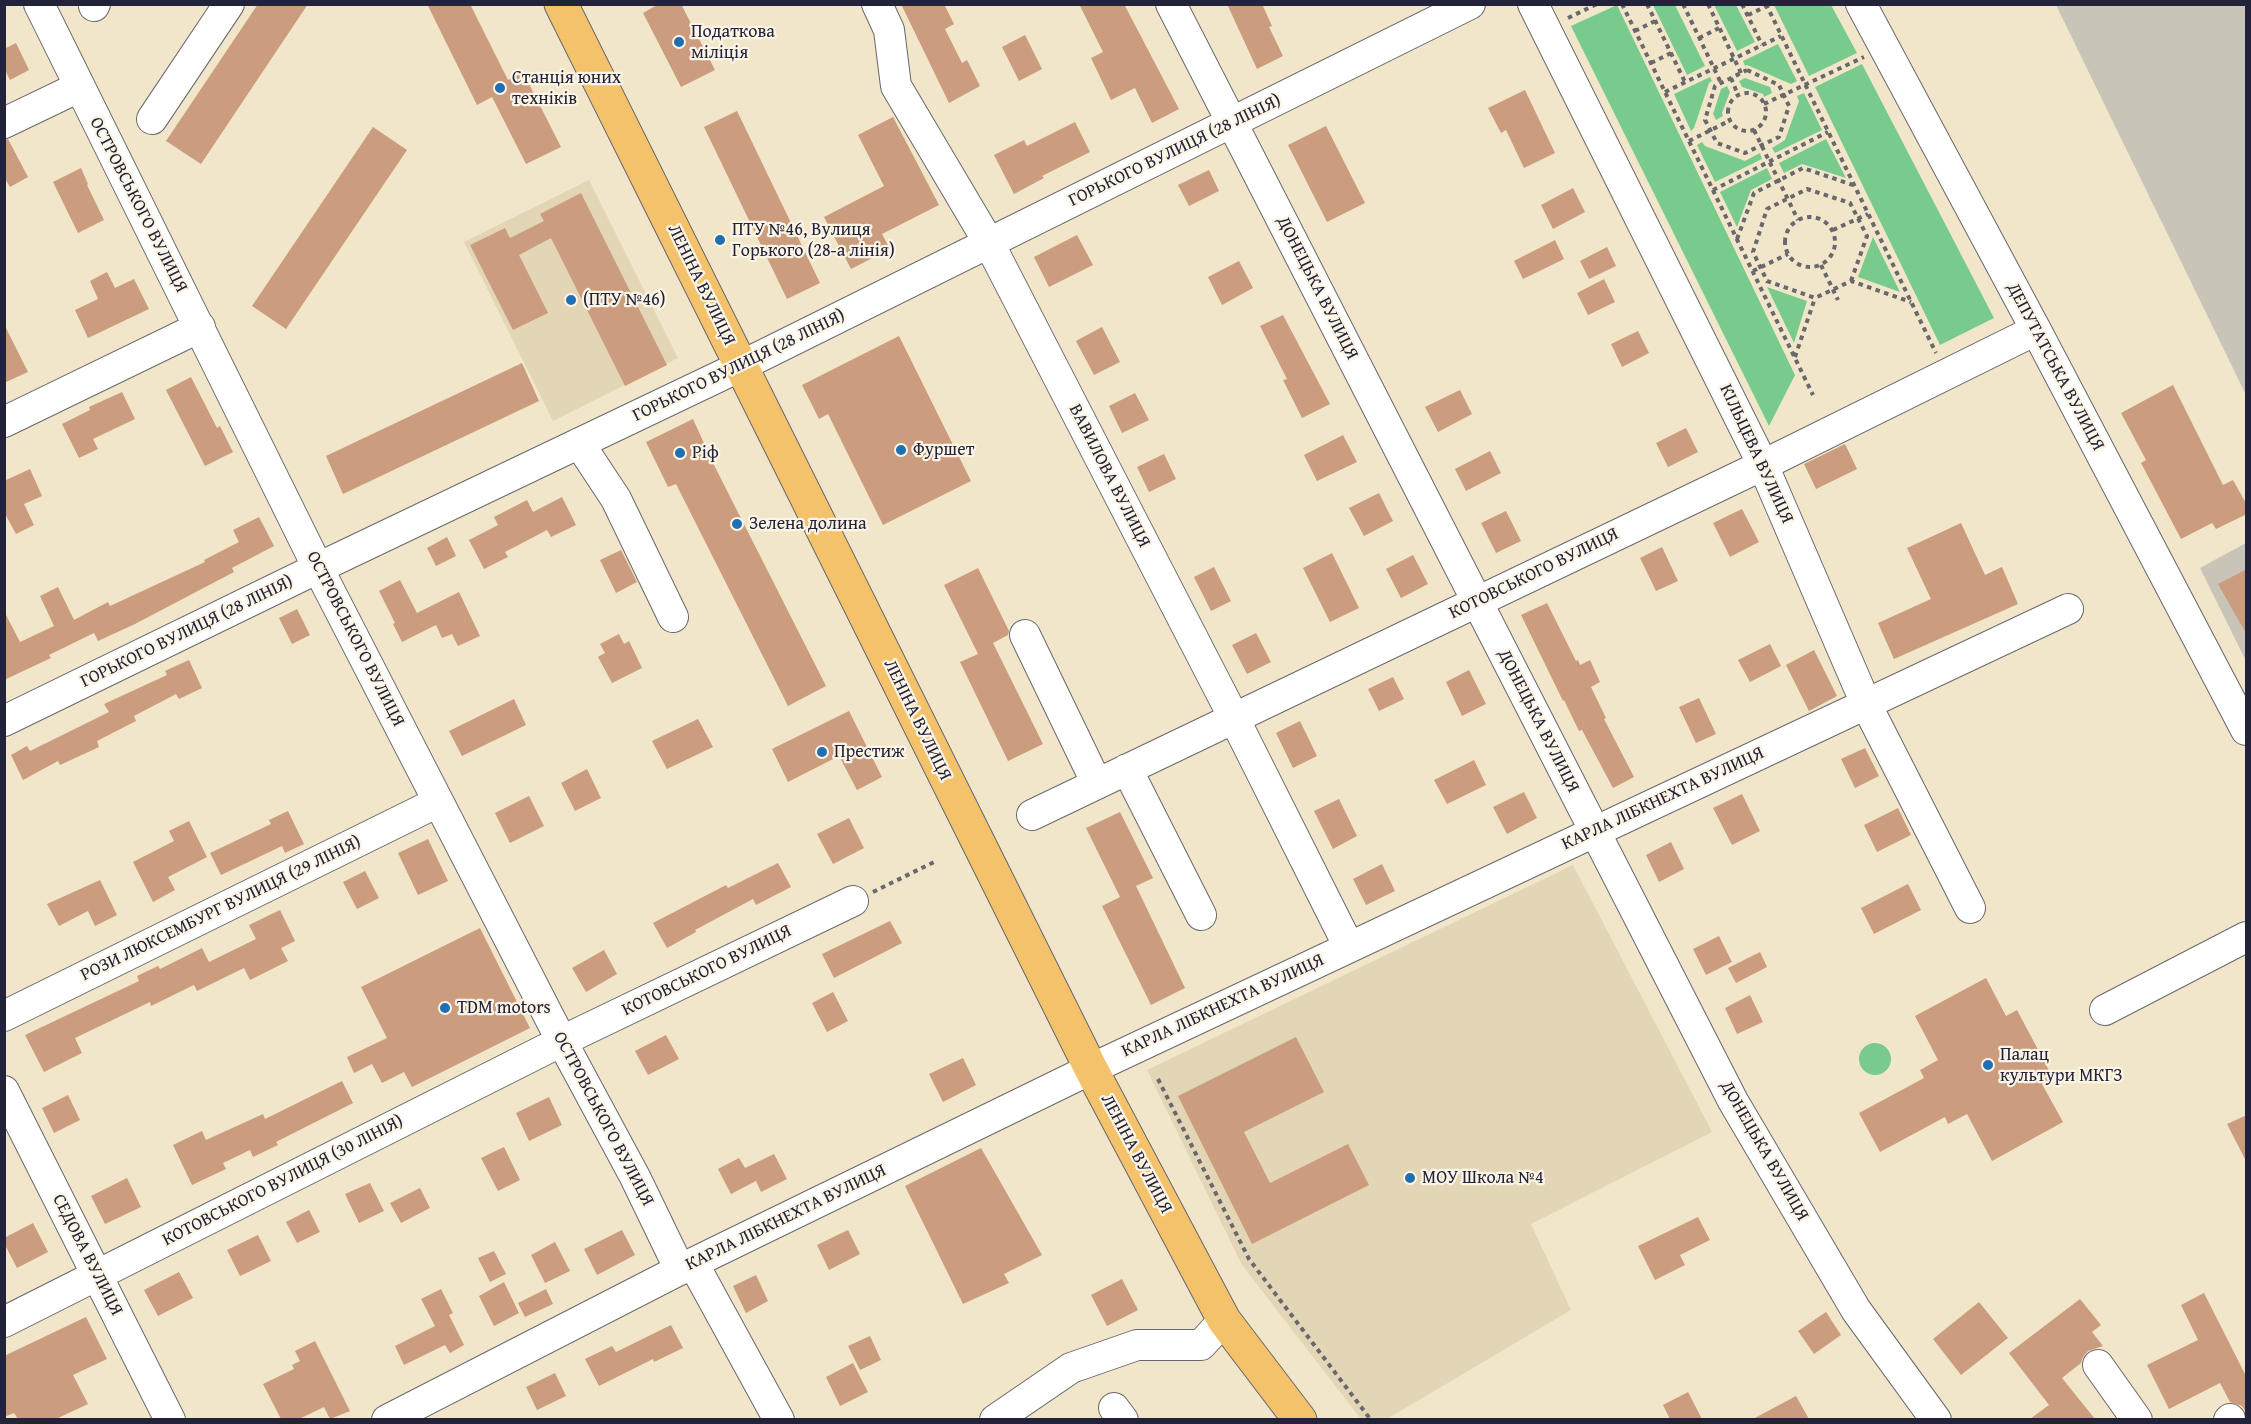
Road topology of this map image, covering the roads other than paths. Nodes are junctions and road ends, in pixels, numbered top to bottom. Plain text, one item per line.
1 (39, 4) edge
2 (229, 4) edge
3 (561, 4) edge
4 (878, 4) edge
5 (1171, 4) edge
6 (1470, 4) edge
7 (1861, 4) edge
8 (1539, 17) edge
9 (79, 87) junction
10 (152, 119) dead end
11 (4, 123) edge
12 (1232, 123) junction
13 (989, 243) junction
14 (200, 327) junction
15 (2036, 330) junction
16 (741, 366) junction
17 (4, 422) edge
18 (579, 443) junction
19 (1763, 465) junction
20 (318, 568) junction
21 (1477, 602) junction
22 (2068, 609) dead end
23 (673, 617) dead end
24 (1025, 635) dead end
25 (1866, 704) junction
26 (1234, 718) junction
27 (4, 721) edge
28 (2247, 730) edge
29 (1127, 770) junction
30 (1097, 784) junction
31 (438, 802) junction
32 (1032, 815) dead end
33 (1595, 831) junction
34 (853, 901) road end
35 (1970, 908) dead end
36 (1201, 915) dead end
37 (2247, 937) edge
38 (1349, 947) junction
39 (2106, 1010) dead end
40 (4, 1016) edge
41 (562, 1041) junction
42 (1091, 1069) junction
43 (4, 1091) edge
44 (686, 1266) junction
45 (97, 1275) junction
46 (1224, 1320) junction
47 (4, 1322) edge
48 (2098, 1365) dead end
49 (170, 1419) edge
50 (387, 1419) edge
51 (779, 1419) edge
52 (995, 1419) edge
53 (1300, 1419) edge
54 (1936, 1419) edge
55 (2137, 1419) edge

1 - 9 street, ОСТРОВСЬКОГО ВУЛИЦЯ
2 - 10 street
3 - 16 main road, ЛЕНІНА ВУЛИЦЯ
4 - 13 street, ВАВИЛОВА ВУЛИЦЯ
5 - 12 street, ДОНЕЦЬКА ВУЛИЦЯ
6 - 12 street, ГОРЬКОГО ВУЛИЦЯ (28 ЛIНIЯ)
7 - 15 street, ДЕПУТАТСЬКА ВУЛИЦЯ
8 - 19 street, КІЛЬЦЕВА ВУЛИЦЯ
9 - 11 street
9 - 14 street, ОСТРОВСЬКОГО ВУЛИЦЯ
12 - 13 street, ГОРЬКОГО ВУЛИЦЯ (28 ЛIНIЯ)
12 - 21 street, ДОНЕЦЬКА ВУЛИЦЯ
13 - 16 street, ГОРЬКОГО ВУЛИЦЯ (28 ЛIНIЯ)
13 - 26 street, ВАВИЛОВА ВУЛИЦЯ
14 - 17 street
14 - 20 street, ОСТРОВСЬКОГО ВУЛИЦЯ
15 - 19 street, КОТОВСЬКОГО ВУЛИЦЯ
15 - 28 street, ДЕПУТАТСЬКА ВУЛИЦЯ
16 - 18 street, ГОРЬКОГО ВУЛИЦЯ (28 ЛIНIЯ)
16 - 42 main road, ЛЕНІНА ВУЛИЦЯ
18 - 20 street, ГОРЬКОГО ВУЛИЦЯ (28 ЛIНIЯ)
18 - 23 street
19 - 21 street, КОТОВСЬКОГО ВУЛИЦЯ
19 - 25 street, КІЛЬЦЕВА ВУЛИЦЯ
20 - 27 street, ГОРЬКОГО ВУЛИЦЯ (28 ЛIНIЯ)
20 - 31 street, ОСТРОВСЬКОГО ВУЛИЦЯ
21 - 26 street, КОТОВСЬКОГО ВУЛИЦЯ
21 - 33 street, ДОНЕЦЬКА ВУЛИЦЯ
22 - 25 street, КАРЛА ЛІБКНЕХТА ВУЛИЦЯ
24 - 30 street
25 - 33 street, КАРЛА ЛІБКНЕХТА ВУЛИЦЯ
25 - 35 street, КІЛЬЦЕВА ВУЛИЦЯ
26 - 29 street, КОТОВСЬКОГО ВУЛИЦЯ
26 - 38 street, ВАВИЛОВА ВУЛИЦЯ
29 - 30 street, КОТОВСЬКОГО ВУЛИЦЯ
29 - 36 street
30 - 32 street, КОТОВСЬКОГО ВУЛИЦЯ
31 - 40 street, РОЗИ ЛЮКСЕМБУРГ ВУЛИЦЯ (29 ЛIНIЯ)
31 - 41 street, ОСТРОВСЬКОГО ВУЛИЦЯ
33 - 38 street, КАРЛА ЛІБКНЕХТА ВУЛИЦЯ
33 - 54 street, ДОНЕЦЬКА ВУЛИЦЯ
34 - 41 street, КОТОВСЬКОГО ВУЛИЦЯ
37 - 39 street
38 - 42 street, КАРЛА ЛІБКНЕХТА ВУЛИЦЯ
41 - 44 street, ОСТРОВСЬКОГО ВУЛИЦЯ
41 - 45 street, КОТОВСЬКОГО ВУЛИЦЯ (30 ЛIНIЯ)
42 - 44 street, КАРЛА ЛІБКНЕХТА ВУЛИЦЯ
42 - 46 main road, ЛЕНІНА ВУЛИЦЯ
43 - 45 street, СЕДОВА ВУЛИЦЯ
44 - 50 street, КАРЛА ЛІБКНЕХТА ВУЛИЦЯ
44 - 51 street, ОСТРОВСЬКОГО ВУЛИЦЯ
45 - 47 street, КОТОВСЬКОГО ВУЛИЦЯ (30 ЛIНIЯ)
45 - 49 street, СЕДОВА ВУЛИЦЯ
46 - 52 street
46 - 53 main road, ЛЕНІНА ВУЛИЦЯ
48 - 55 street

